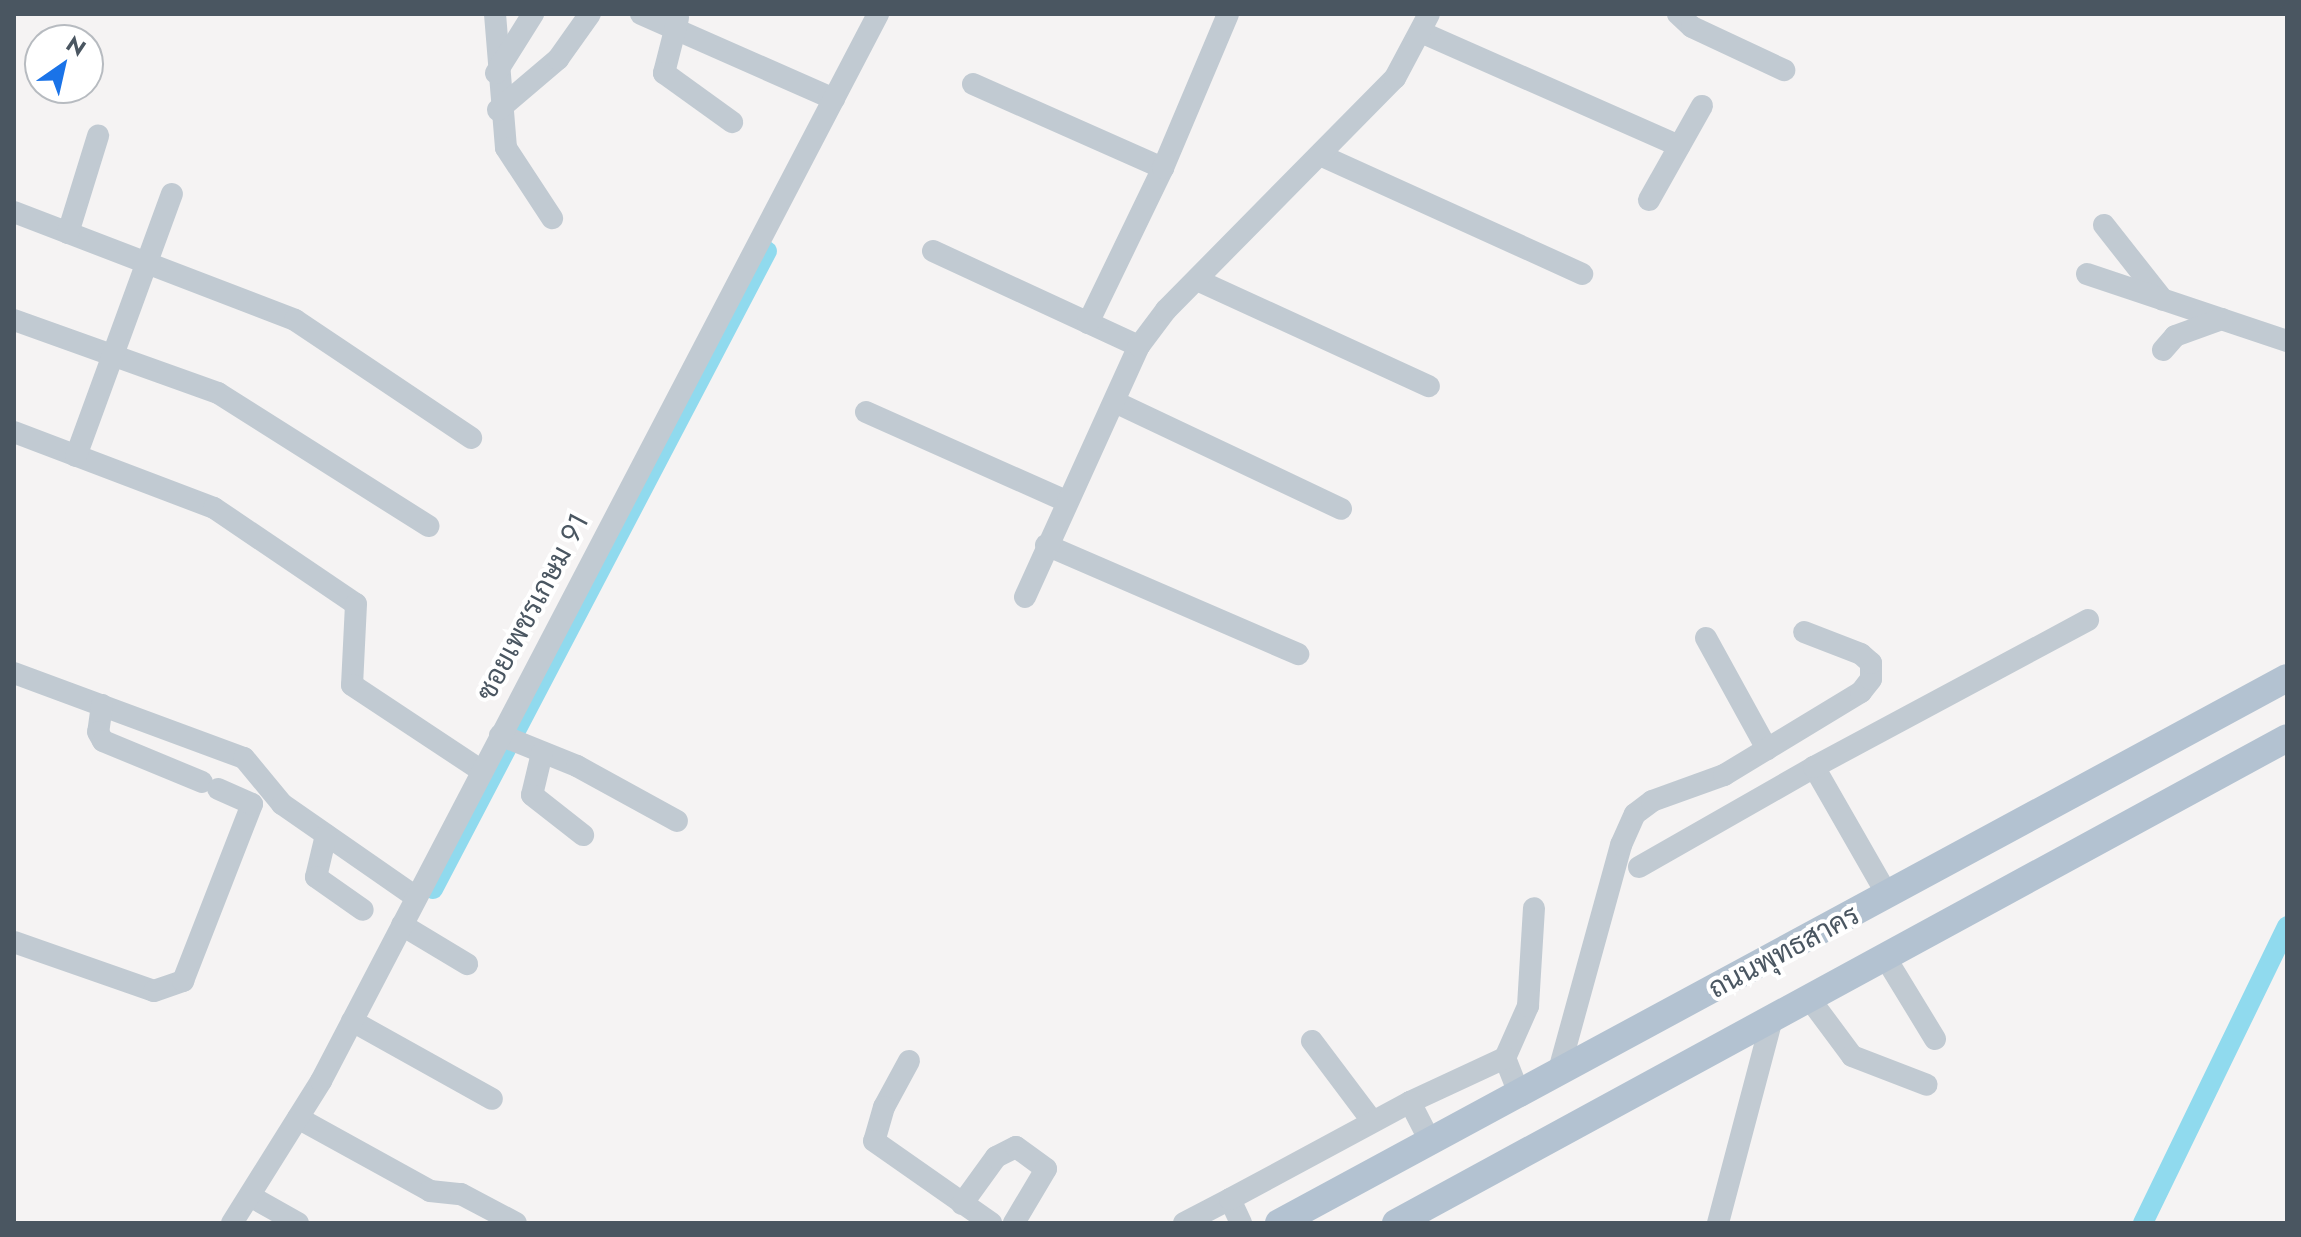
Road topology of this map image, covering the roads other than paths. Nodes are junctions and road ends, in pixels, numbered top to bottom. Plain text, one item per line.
1 (495, 14) edge
2 (533, 14) edge
3 (590, 14) edge
4 (641, 14) edge
5 (878, 14) edge
6 (1228, 14) edge
7 (1678, 14) edge
8 (678, 22) edge
9 (1426, 23) edge
10 (1784, 70) dead end
11 (496, 73) junction
12 (973, 84) dead end
13 (834, 99) junction
14 (1702, 106) dead end
15 (498, 110) junction
16 (732, 122) dead end
17 (98, 136) dead end
18 (1679, 146) junction
19 (1320, 155) junction
20 (1163, 168) junction
21 (172, 194) dead end
22 (1649, 200) dead end
23 (14, 212) edge
24 (552, 218) dead end
25 (2104, 225) dead end
26 (68, 233) junction
27 (933, 251) dead end
28 (147, 262) junction
29 (1582, 274) dead end
30 (2087, 274) dead end
31 (1197, 280) junction
32 (2163, 300) junction
33 (2222, 319) junction
34 (14, 320) edge
35 (1088, 323) junction
36 (2287, 341) edge
37 (1139, 346) junction
38 (2163, 350) dead end
39 (112, 357) junction
40 (1429, 386) dead end
41 (1115, 402) junction
42 (866, 412) dead end
43 (14, 432) edge
44 (471, 438) dead end
45 (76, 456) junction
46 (1066, 501) junction
47 (1341, 509) dead end
48 (428, 526) dead end
49 (1046, 545) junction
50 (1025, 597) dead end
51 (2088, 620) dead end
52 (1804, 632) dead end
53 (1706, 638) dead end
54 (1298, 654) dead end
55 (14, 673) edge
56 (2287, 678) edge
57 (102, 705) junction
58 (2287, 738) edge
59 (523, 745) junction
60 (1767, 749) junction
61 (1814, 767) junction
62 (482, 771) junction
63 (261, 778) junction
64 (252, 804) junction
65 (677, 821) dead end
66 (326, 835) junction
67 (583, 835) dead end
68 (1639, 867) dead end
69 (1888, 896) junction
70 (416, 897) junction
71 (1534, 908) dead end
72 (363, 910) dead end
73 (416, 933) junction
74 (14, 942) edge
75 (1885, 957) junction
76 (467, 964) dead end
77 (1809, 998) junction
78 (1772, 1018) junction
79 (365, 1029) junction
80 (1935, 1039) dead end
81 (1312, 1041) dead end
82 (1505, 1058) junction
83 (909, 1061) dead end
84 (1558, 1074) junction
85 (1927, 1085) dead end
86 (1520, 1096) junction
87 (492, 1099) dead end
88 (1410, 1102) junction
89 (1372, 1121) junction
90 (314, 1126) junction
91 (1431, 1143) junction
92 (1230, 1199) junction
93 (962, 1204) junction
94 (274, 1209) edge
95 (1402, 1221) edge
96 (232, 1223) edge
97 (516, 1223) edge
98 (991, 1223) edge
99 (1014, 1223) edge
100 (1184, 1223) edge
101 (1241, 1223) edge
102 (1279, 1223) edge
103 (1718, 1223) edge

1 - 11 street
2 - 11 street
3 - 15 street
4 - 8 street
5 - 13 street, ซอยเพชรเกษม 91
6 - 20 street
7 - 10 street
8 - 13 street
8 - 16 street
9 - 18 street
9 - 19 street
11 - 15 street
12 - 20 street
13 - 59 street, ซอยเพชรเกษม 91
14 - 18 street
15 - 24 street
17 - 26 street
18 - 22 street
19 - 29 street
19 - 31 street
20 - 35 street
21 - 28 street
23 - 26 street
25 - 32 street
26 - 28 street
27 - 35 street
28 - 39 street
28 - 44 street
30 - 32 street
31 - 37 street
31 - 40 street
32 - 33 street
33 - 36 street
33 - 38 street
34 - 39 street
35 - 37 street
37 - 41 street
39 - 45 street
39 - 48 street
41 - 46 street
41 - 47 street
42 - 46 street
43 - 45 street
45 - 62 street
46 - 49 street
49 - 50 street
49 - 54 street
51 - 61 street
52 - 60 street
53 - 60 street
55 - 57 street
56 - 69 main road, ถนนพุทธสาคร
57 - 63 street
57 - 64 street
58 - 75 main road, ถนนพุทธสาคร
59 - 62 street, ซอยเพชรเกษม 91
59 - 65 street
59 - 67 street
60 - 84 street
61 - 68 street
61 - 69 street
62 - 70 street, ซอยเพชรเกษม 91
63 - 64 street
63 - 66 street
64 - 74 street
66 - 70 street
66 - 72 street
69 - 84 main road, ถนนพุทธสาคร
70 - 73 street, ซอยเพชรเกษม 91
71 - 82 street
73 - 76 street
73 - 79 street, ซอยเพชรเกษม 91
75 - 77 main road, ถนนพุทธสาคร
75 - 80 street
77 - 78 main road, ถนนพุทธสาคร
77 - 85 street
78 - 95 main road, ถนนพุทธสาคร
78 - 103 street
79 - 87 street
79 - 90 street, ซอยเพชรเกษม 91
81 - 89 street
82 - 86 street
82 - 88 street
83 - 93 street
84 - 86 main road, ถนนพุทธสาคร
86 - 91 main road, ถนนพุทธสาคร
88 - 89 street
88 - 91 street
89 - 92 street
90 - 94 street, ซอยเพชรเกษม 91
90 - 97 street
91 - 102 main road, ถนนพุทธสาคร
92 - 100 street
92 - 101 street
93 - 98 street
93 - 99 street
94 - 96 street, ซอยเพชรเกษม 91

